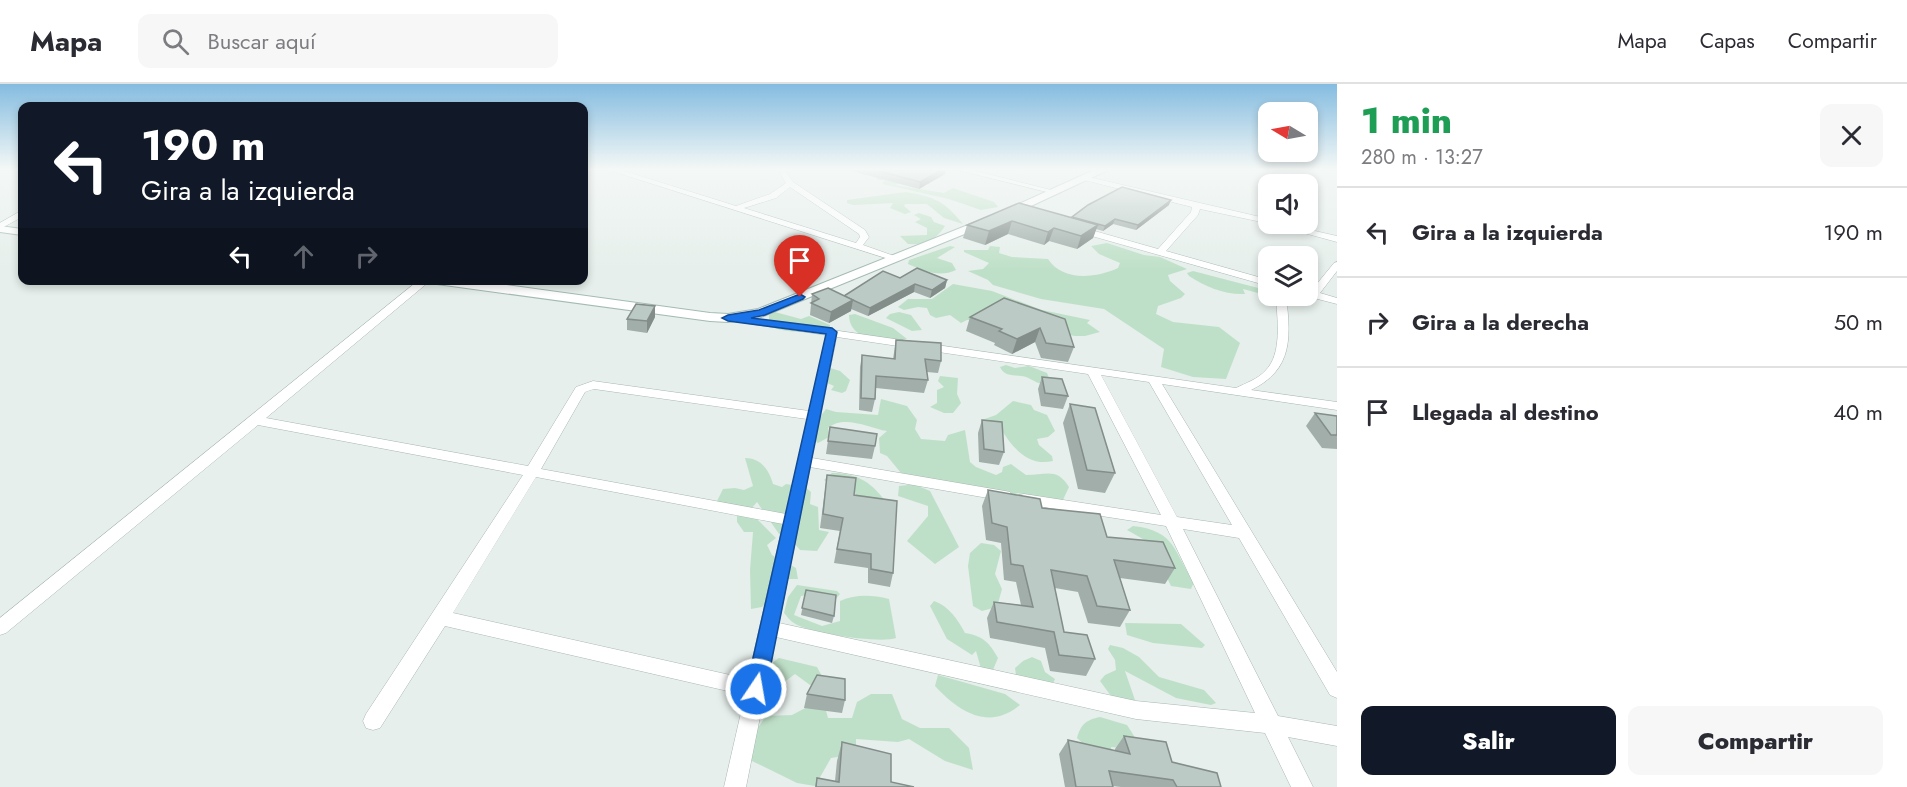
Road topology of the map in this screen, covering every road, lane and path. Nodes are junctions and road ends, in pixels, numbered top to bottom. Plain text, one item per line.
1 (720, 203) edge
2 (753, 203) edge
3 (818, 203) edge
4 (1035, 203) edge
5 (1186, 203) edge
6 (1196, 206) junction
7 (737, 208) junction
8 (18, 216) edge
9 (1258, 220) edge
10 (0, 227) edge
11 (1069, 227) edge
12 (18, 231) edge
13 (1316, 234) edge
14 (1337, 239) edge
15 (858, 246) junction
16 (1160, 253) junction
17 (895, 258) junction
18 (1337, 265) edge
19 (1258, 280) edge
20 (420, 285) edge
21 (475, 285) edge
22 (1318, 286) edge
23 (1318, 296) edge
24 (1337, 301) edge
25 (1282, 306) edge
26 (728, 318) junction
27 (832, 332) junction
28 (1093, 372) junction
29 (1154, 381) junction
30 (1237, 392) junction
31 (1337, 406) edge
32 (813, 416) junction
33 (254, 420) junction
34 (803, 461) junction
35 (533, 471) junction
36 (791, 520) junction
37 (1171, 520) junction
38 (1244, 533) junction
39 (441, 618) junction
40 (0, 628) edge
41 (769, 628) junction
42 (756, 689) junction
43 (1337, 689) edge
44 (374, 721) dead end
45 (1270, 724) junction
46 (1337, 736) edge
47 (735, 787) edge
48 (1302, 787) edge

1 - 7 street
2 - 7 street
3 - 15 street
4 - 17 street
5 - 6 street
6 - 9 street
6 - 16 street
7 - 15 street
8 - 10 street
10 - 12 street
11 - 16 street
13 - 14 street
15 - 17 street
16 - 19 street
17 - 26 street
18 - 22 street
20 - 33 street
21 - 26 street
23 - 24 street
25 - 30 street
26 - 27 street
27 - 28 street
27 - 32 street
28 - 29 street
28 - 37 street
29 - 30 street
29 - 38 street
30 - 31 street
32 - 34 street
32 - 35 street
33 - 35 street
33 - 40 street
34 - 36 street
34 - 37 street
35 - 36 street
35 - 39 street
36 - 41 street
37 - 38 street
37 - 45 street
38 - 43 street
39 - 42 street
39 - 44 street
41 - 42 street
41 - 45 street
42 - 47 street
45 - 46 street
45 - 48 street

